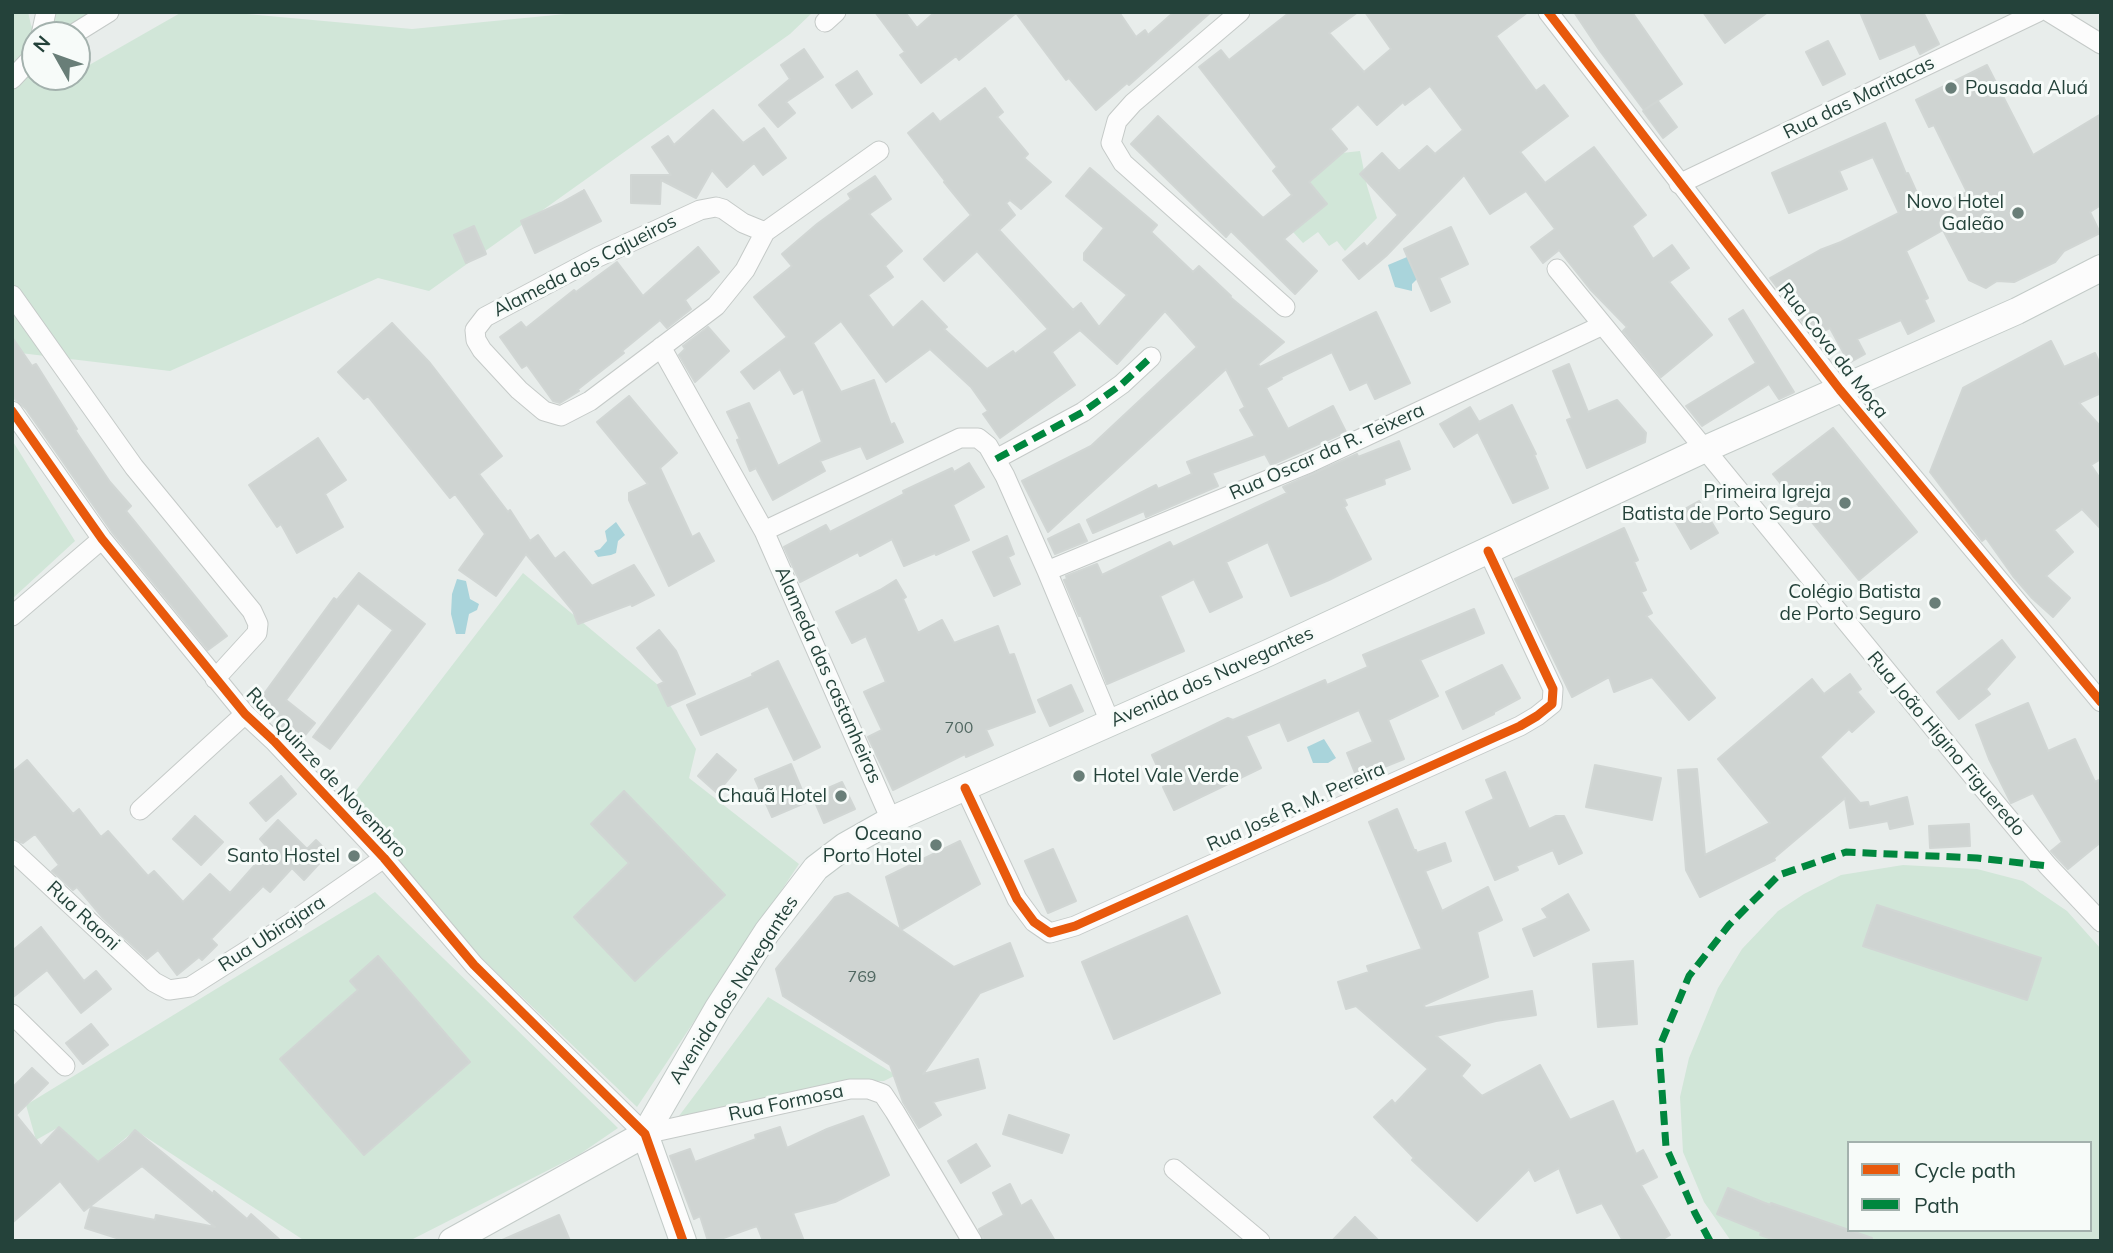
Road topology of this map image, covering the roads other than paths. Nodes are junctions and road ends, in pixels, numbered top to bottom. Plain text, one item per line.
1 (109, 12) edge
2 (1240, 12) edge
3 (1548, 12) edge
4 (2038, 12) edge
5 (2049, 12) edge
6 (91, 23) edge
7 (2101, 44) edge
8 (879, 151) dead end
9 (1679, 184) junction
10 (765, 232) junction
11 (2101, 268) edge
12 (1557, 269) dead end
13 (12, 295) edge
14 (1285, 307) dead end
15 (1603, 325) junction
16 (661, 347) junction
17 (1151, 357) dead end
18 (1840, 390) junction
19 (12, 411) edge
20 (1703, 450) junction
21 (996, 459) junction
22 (764, 531) junction
23 (102, 539) junction
24 (1489, 551) junction
25 (1047, 572) junction
26 (12, 615) edge
27 (215, 679) junction
28 (2097, 691) edge
29 (245, 714) junction
30 (1110, 722) junction
31 (965, 788) junction
32 (140, 810) dead end
33 (891, 820) junction
34 (12, 849) edge
35 (384, 858) junction
36 (2101, 922) edge
37 (154, 982) joint
38 (12, 1014) edge
39 (65, 1066) dead end
40 (645, 1134) junction
41 (1174, 1169) dead end
42 (452, 1241) edge
43 (683, 1241) edge
44 (972, 1241) edge
45 (1260, 1241) edge

1 - 6 street
2 - 14 street
3 - 9 street, Rua Cova da Moça
4 - 9 street, Rua das Maritacas
5 - 7 street
8 - 10 street, Alameda dos Cajueiros
9 - 18 street, Rua Cova da Moça
10 - 16 street, Alameda dos Cajueiros
10 - 16 street, Alameda dos Cajueiros
11 - 18 main road, Avenida dos Navegantes
12 - 15 street, Rua João Higino Figueredo
13 - 27 street
15 - 20 street, Rua João Higino Figueredo
15 - 25 street, Rua Oscar da R. Teixera
16 - 22 street, Alameda das castanheiras
17 - 21 street
18 - 20 main road, Avenida dos Navegantes
18 - 28 street, Rua Cova da Moça
19 - 23 street, Rua Quinze de Novembro
20 - 24 main road, Avenida dos Navegantes
20 - 36 street, Rua João Higino Figueredo
21 - 22 street
21 - 25 street
22 - 33 street, Alameda das castanheiras
23 - 26 street
23 - 27 street, Rua Quinze de Novembro
24 - 30 main road, Avenida dos Navegantes
24 - 31 street, Rua José R. M. Pereira
25 - 30 street
27 - 29 street, Rua Quinze de Novembro
29 - 32 street
29 - 35 street, Rua Quinze de Novembro
30 - 31 main road, Avenida dos Navegantes
31 - 33 main road, Avenida dos Navegantes
33 - 40 main road, Avenida dos Navegantes
34 - 37 street, Rua Raoni
35 - 37 street, Rua Ubirajara
35 - 40 street, Rua Quinze de Novembro
38 - 39 street
40 - 42 main road
40 - 43 main road
40 - 44 street, Rua Formosa
41 - 45 street

